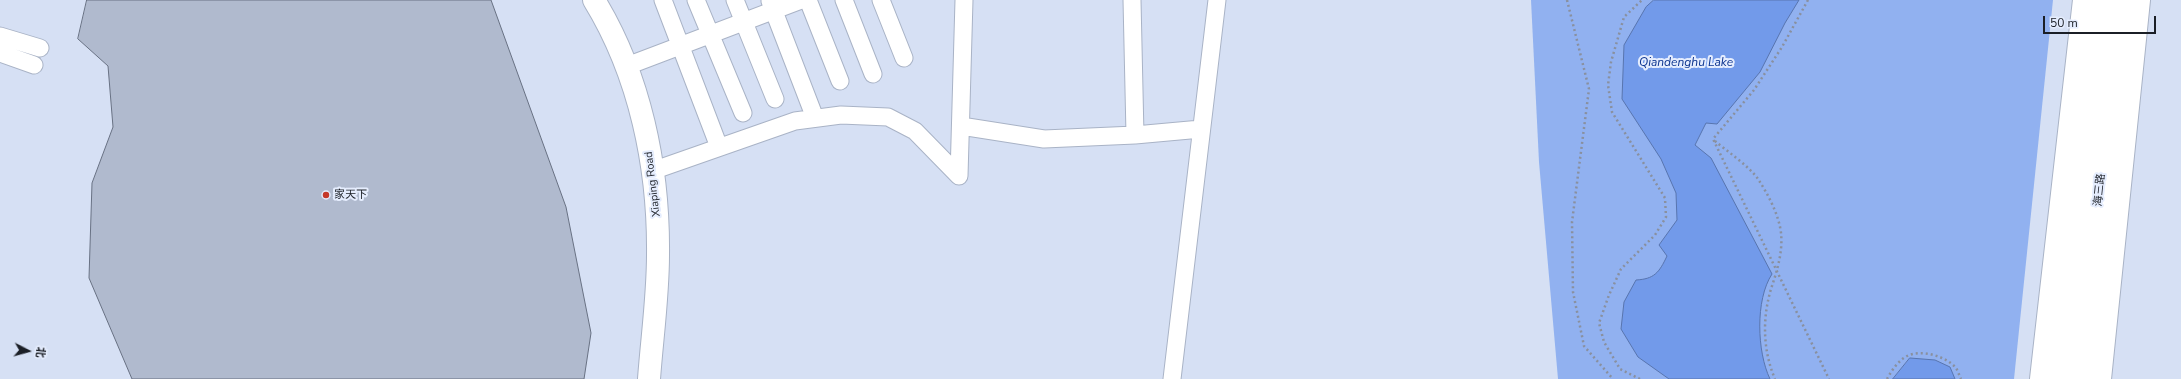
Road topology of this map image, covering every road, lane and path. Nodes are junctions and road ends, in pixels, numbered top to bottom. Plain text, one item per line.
1 (594, 0) edge
2 (663, 0) edge
3 (696, 0) edge
4 (735, 0) edge
5 (801, 0) edge
6 (808, 0) edge
7 (844, 0) edge
8 (881, 0) edge
9 (964, 0) edge
10 (1132, 0) edge
11 (1217, 0) edge
12 (1567, 0) edge
13 (1642, 0) edge
14 (1808, 0) edge
15 (2084, 0) edge
16 (2103, 0) edge
17 (2120, 0) edge
18 (2139, 0) edge
19 (771, 5) edge
20 (744, 22) junction
21 (711, 34) junction
22 (0, 36) edge
23 (680, 46) junction
24 (40, 48) dead end
25 (0, 53) edge
26 (904, 58) dead end
27 (34, 64) dead end
28 (626, 66) junction
29 (873, 74) dead end
30 (840, 81) dead end
31 (775, 99) dead end
32 (743, 114) dead end
33 (815, 118) junction
34 (961, 126) junction
35 (1201, 129) junction
36 (1136, 135) junction
37 (1713, 140) junction
38 (719, 148) junction
39 (652, 171) junction
40 (1777, 273) junction
41 (649, 379) edge
42 (1172, 379) edge
43 (1613, 379) edge
44 (1640, 379) edge
45 (1775, 379) edge
46 (1829, 379) edge
47 (1887, 379) edge
48 (1961, 379) edge
49 (2041, 379) edge
50 (2063, 379) edge
51 (2079, 379) edge
52 (2100, 379) edge

1 - 28 main road, Xiaping Road
2 - 23 street
3 - 21 street
4 - 20 street
5 - 19 street
6 - 30 street
7 - 29 street
8 - 26 street
9 - 34 street
10 - 36 street
11 - 35 street
12 - 43 path
13 - 44 path
14 - 37 path
15 - 49 main road
16 - 50 main road, 海三路
17 - 51 main road, 海三路
18 - 52 main road
19 - 20 street
19 - 33 street
20 - 21 street
20 - 31 street
21 - 23 street
21 - 32 street
22 - 24 street
23 - 28 street
23 - 38 street
25 - 27 street
28 - 39 main road, Xiaping Road
33 - 34 street
33 - 38 street
34 - 36 street
35 - 36 street
35 - 42 street
37 - 40 path
37 - 40 path
38 - 39 street
39 - 41 main road, Xiaping Road
40 - 45 path
40 - 46 path
47 - 48 path

